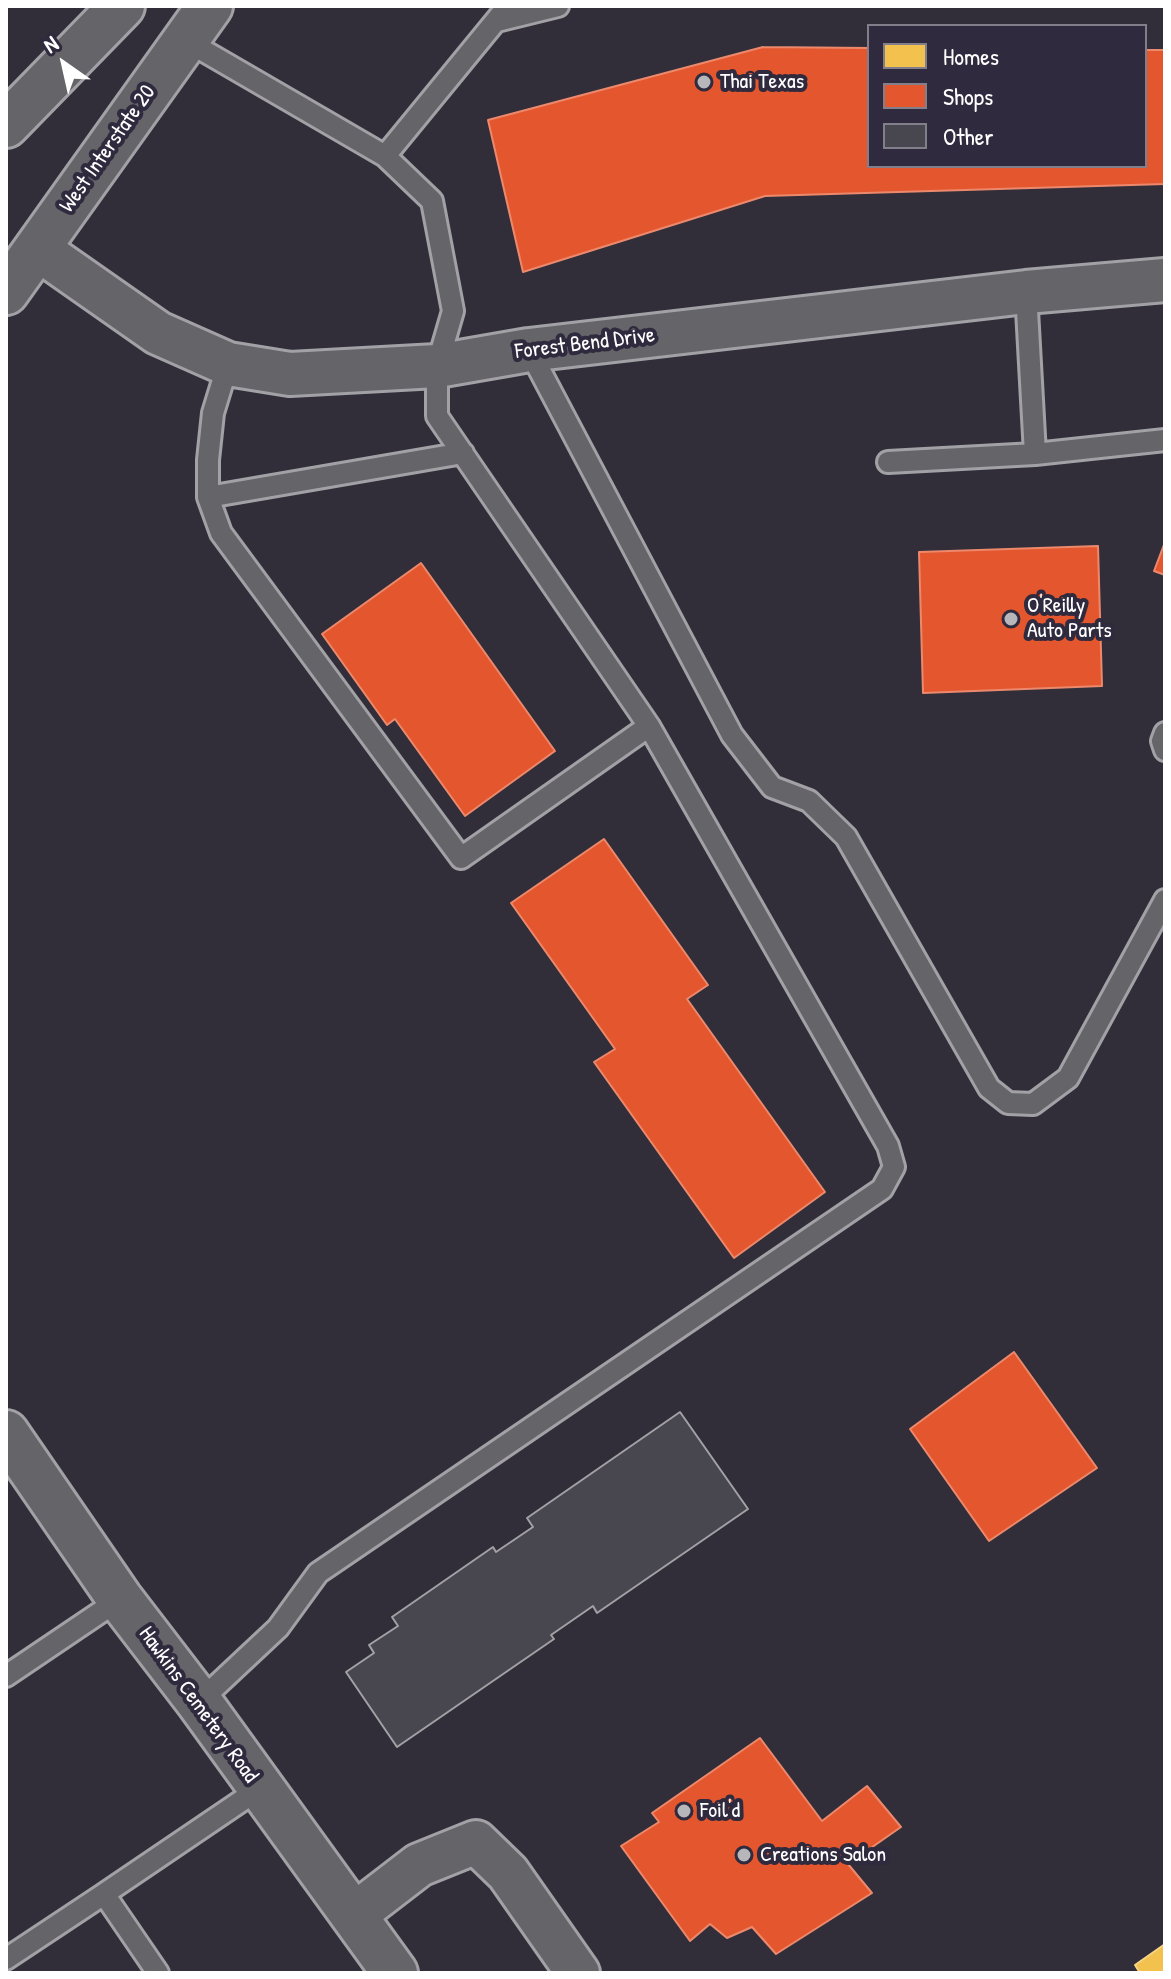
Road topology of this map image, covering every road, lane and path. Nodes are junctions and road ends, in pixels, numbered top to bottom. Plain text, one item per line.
1 (122, 6) edge
2 (558, 6) edge
3 (503, 13) edge
4 (197, 23) edge
5 (6, 125) edge
6 (385, 156) junction
7 (38, 249) junction
8 (1165, 280) edge
9 (6, 292) edge
10 (1026, 292) junction
11 (529, 350) junction
12 (228, 364) junction
13 (437, 366) junction
14 (1165, 440) edge
15 (463, 453) junction
16 (1035, 454) junction
17 (888, 462) dead end
18 (208, 497) junction
19 (649, 726) junction
20 (1165, 733) edge
21 (1165, 750) edge
22 (1165, 900) edge
23 (6, 1433) edge
24 (120, 1599) junction
25 (6, 1676) edge
26 (199, 1702) junction
27 (259, 1789) junction
28 (104, 1894) junction
29 (354, 1915) junction
30 (6, 1959) edge
31 (158, 1973) edge
32 (395, 1973) edge
33 (578, 1973) edge

1 - 5 main road
2 - 3 lane
3 - 6 lane
4 - 6 lane
4 - 7 main road, West Interstate 20
6 - 13 lane
7 - 9 main road, West Interstate 20
7 - 12 street, Forest Bend Drive
8 - 10 street, Forest Bend Drive
10 - 11 street, Forest Bend Drive
10 - 16 lane
11 - 13 street, Forest Bend Drive
11 - 22 lane
12 - 13 street, Forest Bend Drive
12 - 18 lane
13 - 15 lane
14 - 16 lane
15 - 18 lane
15 - 19 lane
16 - 17 lane
18 - 19 lane
19 - 26 lane
20 - 21 lane
23 - 24 main road, Hawkins Cemetery Road
24 - 25 lane
24 - 26 main road, Hawkins Cemetery Road
26 - 27 main road, Hawkins Cemetery Road
27 - 28 lane
27 - 29 main road, Hawkins Cemetery Road
28 - 30 lane
28 - 31 lane
29 - 32 main road, Hawkins Cemetery Road
29 - 33 street

